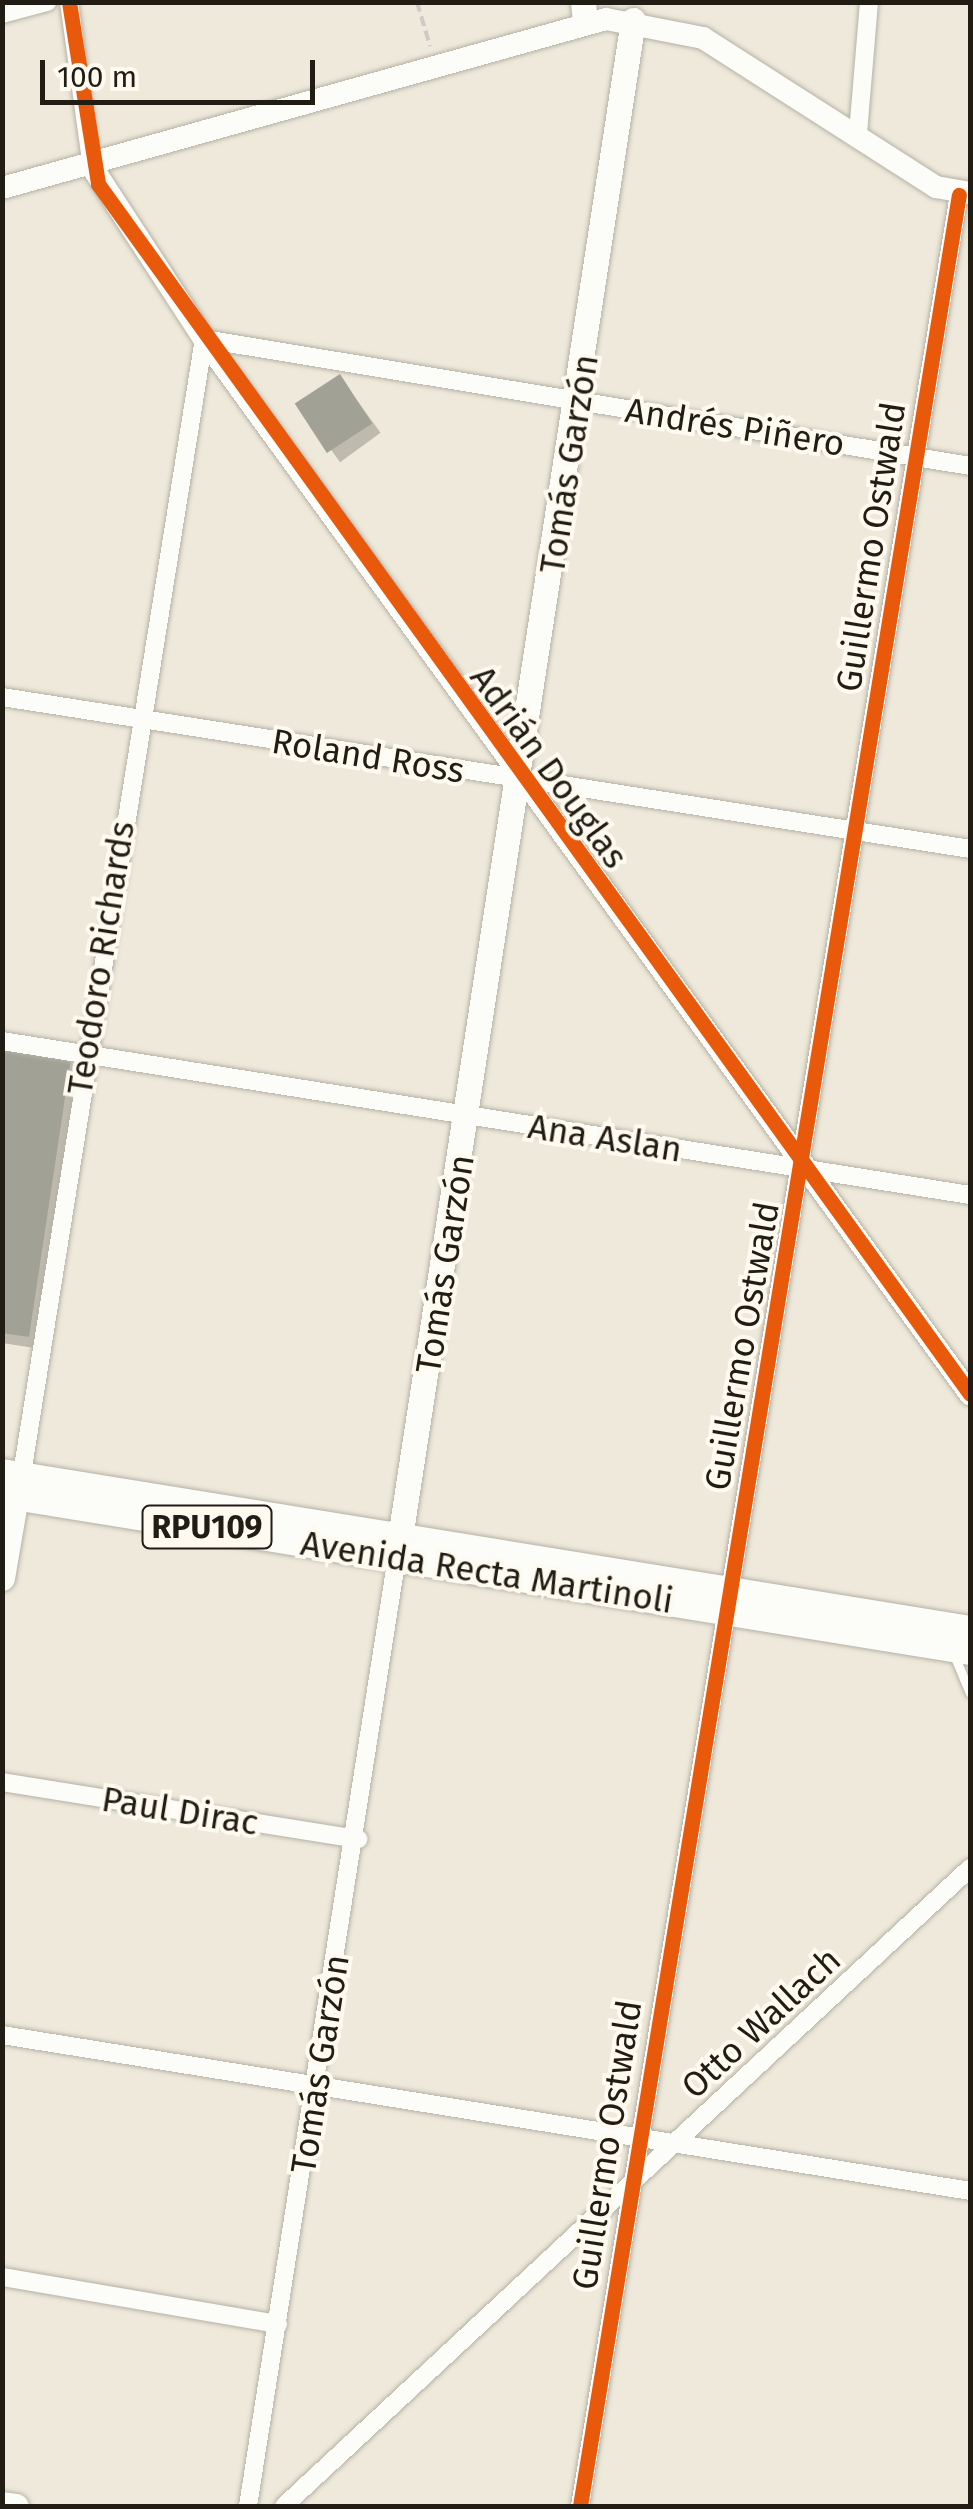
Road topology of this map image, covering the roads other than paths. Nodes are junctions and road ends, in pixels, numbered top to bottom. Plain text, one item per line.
1 (46, 2) edge
2 (69, 2) edge
3 (869, 2) edge
4 (584, 12) edge
5 (2, 14) edge
6 (633, 20) junction
7 (858, 133) junction
8 (92, 167) junction
9 (2, 188) edge
10 (964, 194) edge
11 (204, 339) junction
12 (579, 400) junction
13 (917, 457) junction
14 (970, 466) edge
15 (2, 696) edge
16 (140, 720) junction
17 (520, 780) junction
18 (855, 830) junction
19 (970, 849) edge
20 (2, 1040) edge
21 (85, 1054) junction
22 (469, 1118) junction
23 (802, 1169) junction
24 (970, 1195) edge
25 (970, 1394) edge
26 (11, 1485) edge
27 (399, 1547) junction
28 (2, 1578) edge
29 (729, 1600) junction
30 (964, 1643) edge
31 (970, 1694) edge
32 (2, 1782) edge
33 (358, 1839) junction
34 (970, 1868) edge
35 (2, 2035) edge
36 (317, 2086) junction
37 (638, 2138) junction
38 (676, 2144) junction
39 (631, 2186) junction
40 (970, 2191) edge
41 (2, 2277) edge
42 (278, 2324) junction
43 (2, 2504) edge
44 (16, 2506) edge
45 (248, 2506) edge
46 (284, 2506) edge
47 (580, 2506) edge

1 - 5 street
2 - 8 street
3 - 7 street
4 - 6 street
4 - 8 street
6 - 7 street
6 - 12 main road, Tomás Garzón
7 - 10 street
8 - 9 street
8 - 11 street, Adrián Douglas
10 - 13 street, Guillermo Ostwald
11 - 12 street, Andrés Piñero
11 - 16 street, Teodoro Richards
11 - 17 street, Adrián Douglas
12 - 13 street, Andrés Piñero
12 - 17 main road, Tomás Garzón
13 - 14 street, Andrés Piñero
13 - 18 street, Guillermo Ostwald
15 - 16 street, Roland Ross
16 - 17 street, Roland Ross
16 - 21 street, Teodoro Richards
17 - 18 street, Roland Ross
17 - 22 main road, Tomás Garzón
17 - 23 street, Adrián Douglas
18 - 19 street, Roland Ross
18 - 23 street, Guillermo Ostwald
20 - 21 street, Ana Aslan
21 - 22 street, Ana Aslan
21 - 26 street, Teodoro Richards
22 - 23 street, Ana Aslan
22 - 27 main road, Tomás Garzón
23 - 24 street, Ana Aslan
23 - 25 street, Adrián Douglas
23 - 29 street, Guillermo Ostwald
26 - 27 main road, Avenida Recta Martinoli / RPU109
26 - 28 main road, Teodoro Richards
27 - 29 main road, Avenida Recta Martinoli / RPU109
27 - 33 street, Tomás Garzón
29 - 30 main road, Avenida Recta Martinoli / RPU109
29 - 37 street, Guillermo Ostwald
30 - 31 lane
32 - 33 street, Paul Dirac
33 - 36 street, Tomás Garzón
34 - 38 street, Otto Wallach
35 - 36 street
36 - 37 street
36 - 42 street, Tomás Garzón
37 - 38 street
37 - 39 street, Guillermo Ostwald
38 - 39 street, Otto Wallach
38 - 40 street
39 - 46 street, Otto Wallach
39 - 47 street, Guillermo Ostwald
41 - 42 street
42 - 45 street, Tomás Garzón
43 - 44 main road

